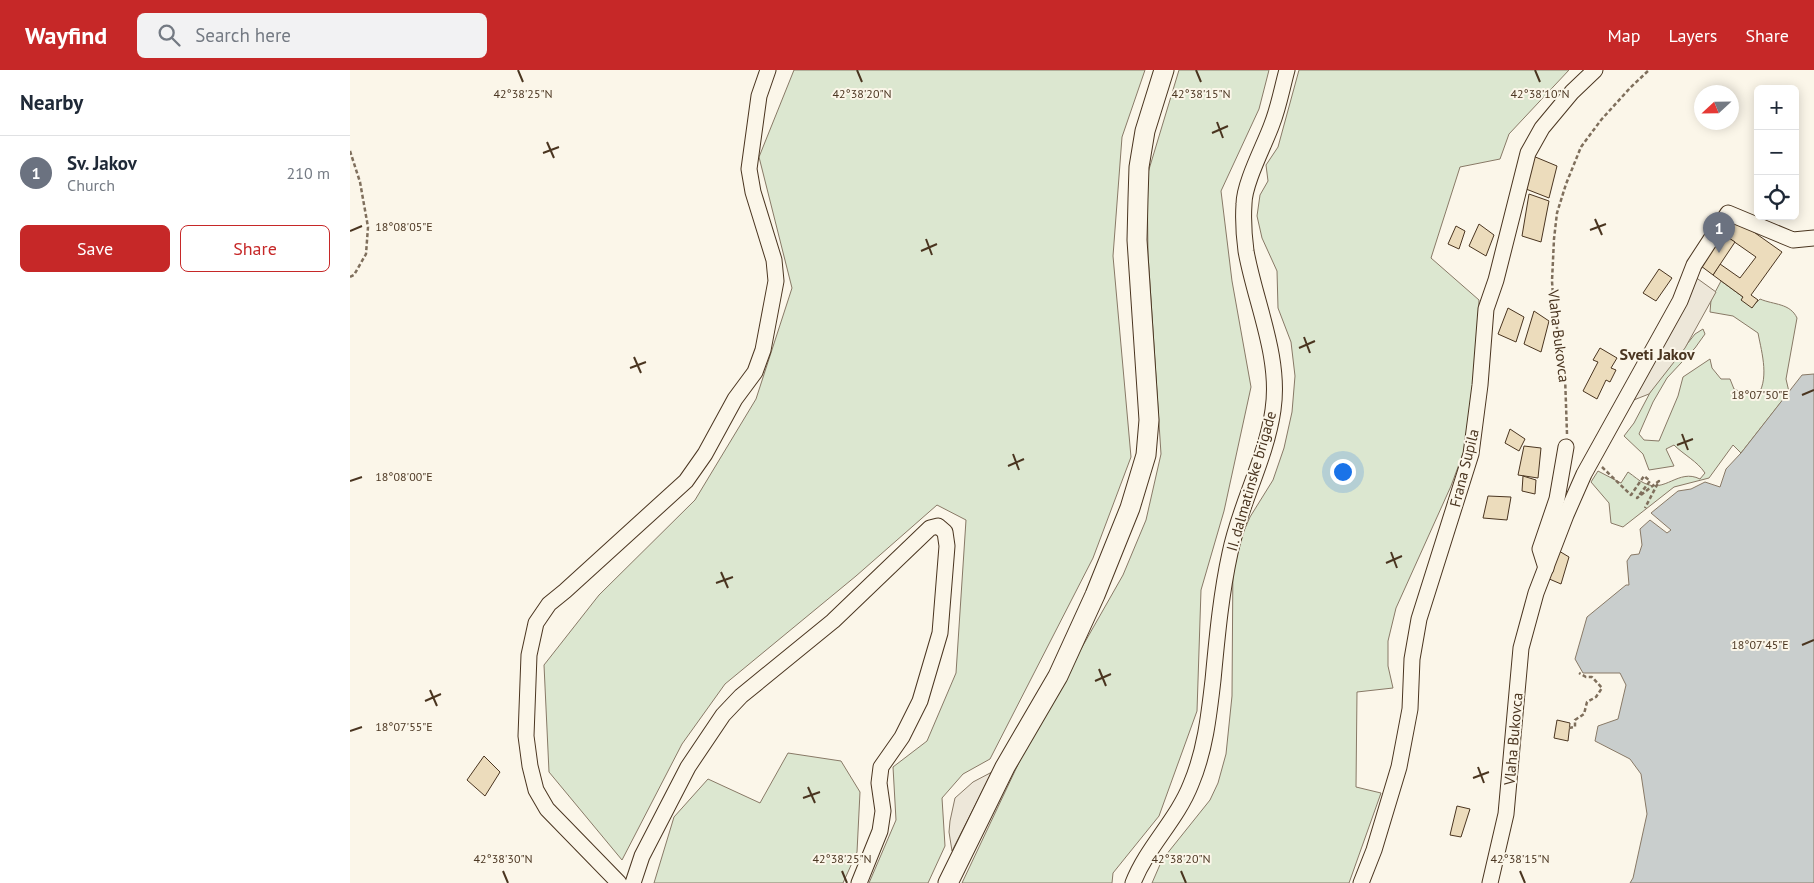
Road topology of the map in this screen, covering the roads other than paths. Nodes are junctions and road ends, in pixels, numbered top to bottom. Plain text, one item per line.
1 (768, 70) edge
2 (1164, 70) edge
3 (1287, 70) edge
4 (1595, 70) edge
5 (1814, 238) edge
6 (1566, 447) road end
7 (1546, 568) junction
8 (619, 883) edge
9 (633, 883) edge
10 (859, 883) edge
11 (948, 883) edge
12 (1133, 883) edge
13 (1361, 883) edge
14 (1490, 883) edge

1 - 8 street
2 - 11 main road
3 - 12 street, II. dalmatinske brigade
4 - 13 street, Frana Supila
5 - 7 street, Vlaha Bukovca
6 - 7 street
7 - 14 street, Vlaha Bukovca
9 - 10 street

